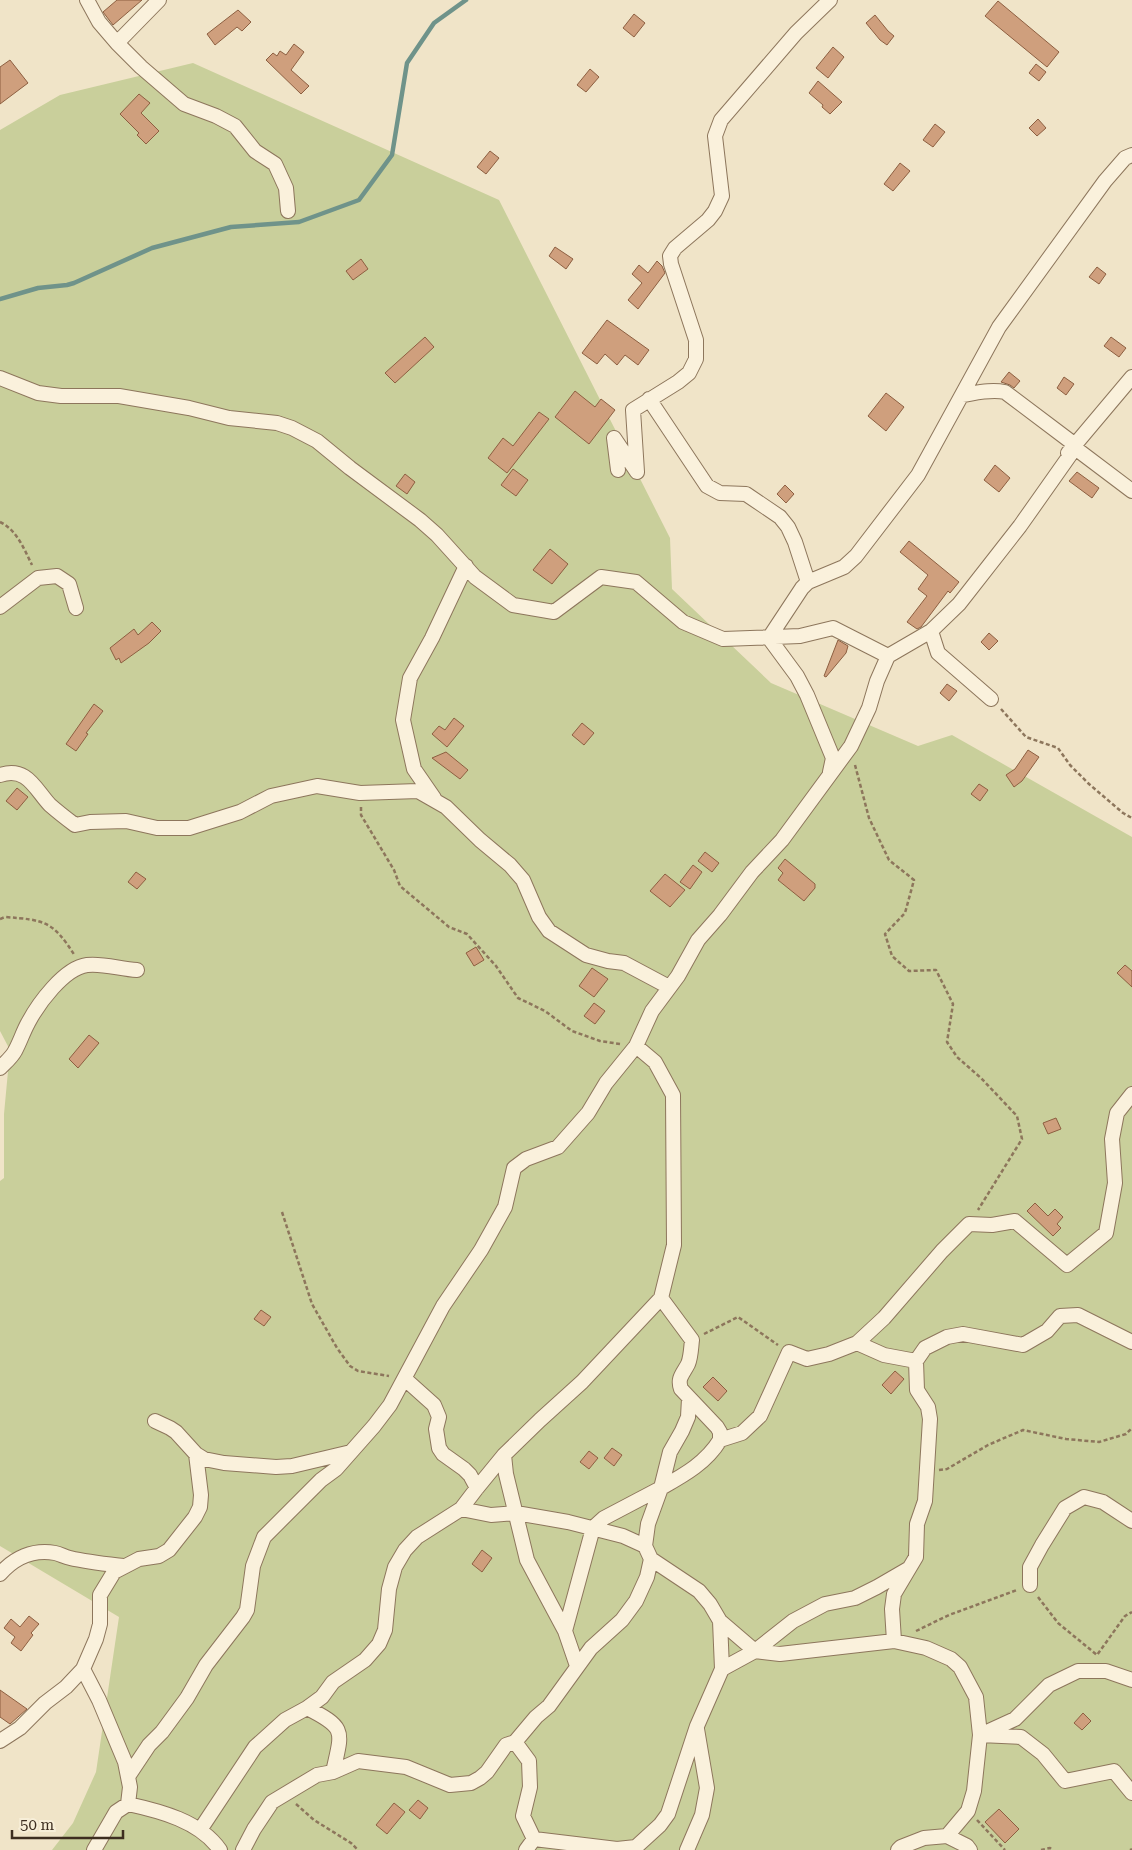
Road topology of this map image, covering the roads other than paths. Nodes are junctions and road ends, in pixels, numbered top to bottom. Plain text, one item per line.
1 (87, 0) edge
2 (159, 0) edge
3 (830, 0) edge
4 (117, 43) junction
5 (1132, 154) edge
6 (288, 211) dead end
7 (1132, 377) edge
8 (0, 378) edge
9 (962, 395) junction
10 (649, 400) junction
11 (1074, 444) junction
12 (618, 470) dead end
13 (1132, 491) edge
14 (466, 566) junction
15 (808, 582) junction
16 (959, 604) junction
17 (0, 607) edge
18 (76, 608) dead end
19 (931, 631) junction
20 (769, 638) junction
21 (888, 656) junction
22 (992, 699) road end
23 (830, 773) junction
24 (0, 775) edge
25 (436, 801) junction
26 (137, 970) dead end
27 (669, 987) junction
28 (636, 1046) junction
29 (0, 1068) edge
30 (1132, 1094) edge
31 (661, 1298) junction
32 (1132, 1342) edge
33 (856, 1343) junction
34 (916, 1362) junction
35 (405, 1378) junction
36 (690, 1399) junction
37 (155, 1421) dead end
38 (720, 1440) junction
39 (351, 1452) junction
40 (196, 1454) junction
41 (504, 1455) junction
42 (477, 1488) junction
43 (660, 1488) junction
44 (461, 1509) junction
45 (516, 1513) junction
46 (1132, 1521) edge
47 (593, 1528) junction
48 (645, 1546) junction
49 (650, 1559) junction
50 (123, 1566) junction
51 (908, 1569) junction
52 (0, 1574) edge
53 (1030, 1585) road end
54 (720, 1621) junction
55 (565, 1631) junction
56 (894, 1641) junction
57 (755, 1650) junction
58 (577, 1666) junction
59 (83, 1669) junction
60 (722, 1669) junction
61 (1132, 1680) edge
62 (307, 1708) junction
63 (697, 1726) junction
64 (980, 1734) junction
65 (0, 1740) edge
66 (515, 1742) junction
67 (333, 1772) junction
68 (128, 1775) junction
69 (1132, 1793) edge
70 (128, 1804) junction
71 (200, 1830) junction
72 (947, 1836) junction
73 (530, 1845) edge
74 (94, 1850) edge
75 (220, 1850) edge
76 (243, 1850) edge
77 (687, 1850) edge
78 (898, 1850) edge
79 (970, 1850) edge

1 - 4 street
2 - 4 street
3 - 10 street
4 - 6 street
5 - 9 street
7 - 11 street
8 - 14 street
9 - 11 street
9 - 15 street
10 - 12 street
10 - 15 street
11 - 16 street
13 - 16 street
14 - 20 street
14 - 25 street
15 - 20 street
16 - 19 street
17 - 18 street
19 - 21 street
19 - 22 street
20 - 21 street
20 - 23 street
21 - 23 street
23 - 27 street
24 - 25 street
25 - 27 street
26 - 29 street
27 - 28 street
28 - 31 street
28 - 35 street
30 - 33 street
31 - 36 street
31 - 41 street
32 - 34 street
33 - 34 street
33 - 38 street
34 - 51 street
35 - 39 street
35 - 42 street
36 - 38 street
36 - 43 street
37 - 40 street
38 - 43 street
39 - 40 street
39 - 68 street
40 - 50 street
41 - 42 street
41 - 45 street
42 - 44 street
43 - 47 street
43 - 48 street
44 - 45 street
44 - 62 street
45 - 47 street
45 - 55 street
46 - 53 street
47 - 48 street
47 - 55 street
48 - 49 street
49 - 54 street
49 - 58 street
50 - 52 street
50 - 59 street
51 - 56 street
51 - 57 street
54 - 57 street
54 - 60 street
55 - 58 street
56 - 57 street
56 - 64 street
57 - 60 street
58 - 66 street
59 - 65 street
59 - 68 street
60 - 63 street
61 - 64 street
62 - 67 street
62 - 71 street
63 - 73 street
63 - 77 street
64 - 69 street
64 - 72 street
66 - 67 street
66 - 73 street
67 - 76 street
68 - 70 street
70 - 71 street
70 - 74 street
71 - 75 street
72 - 78 street
72 - 79 street

